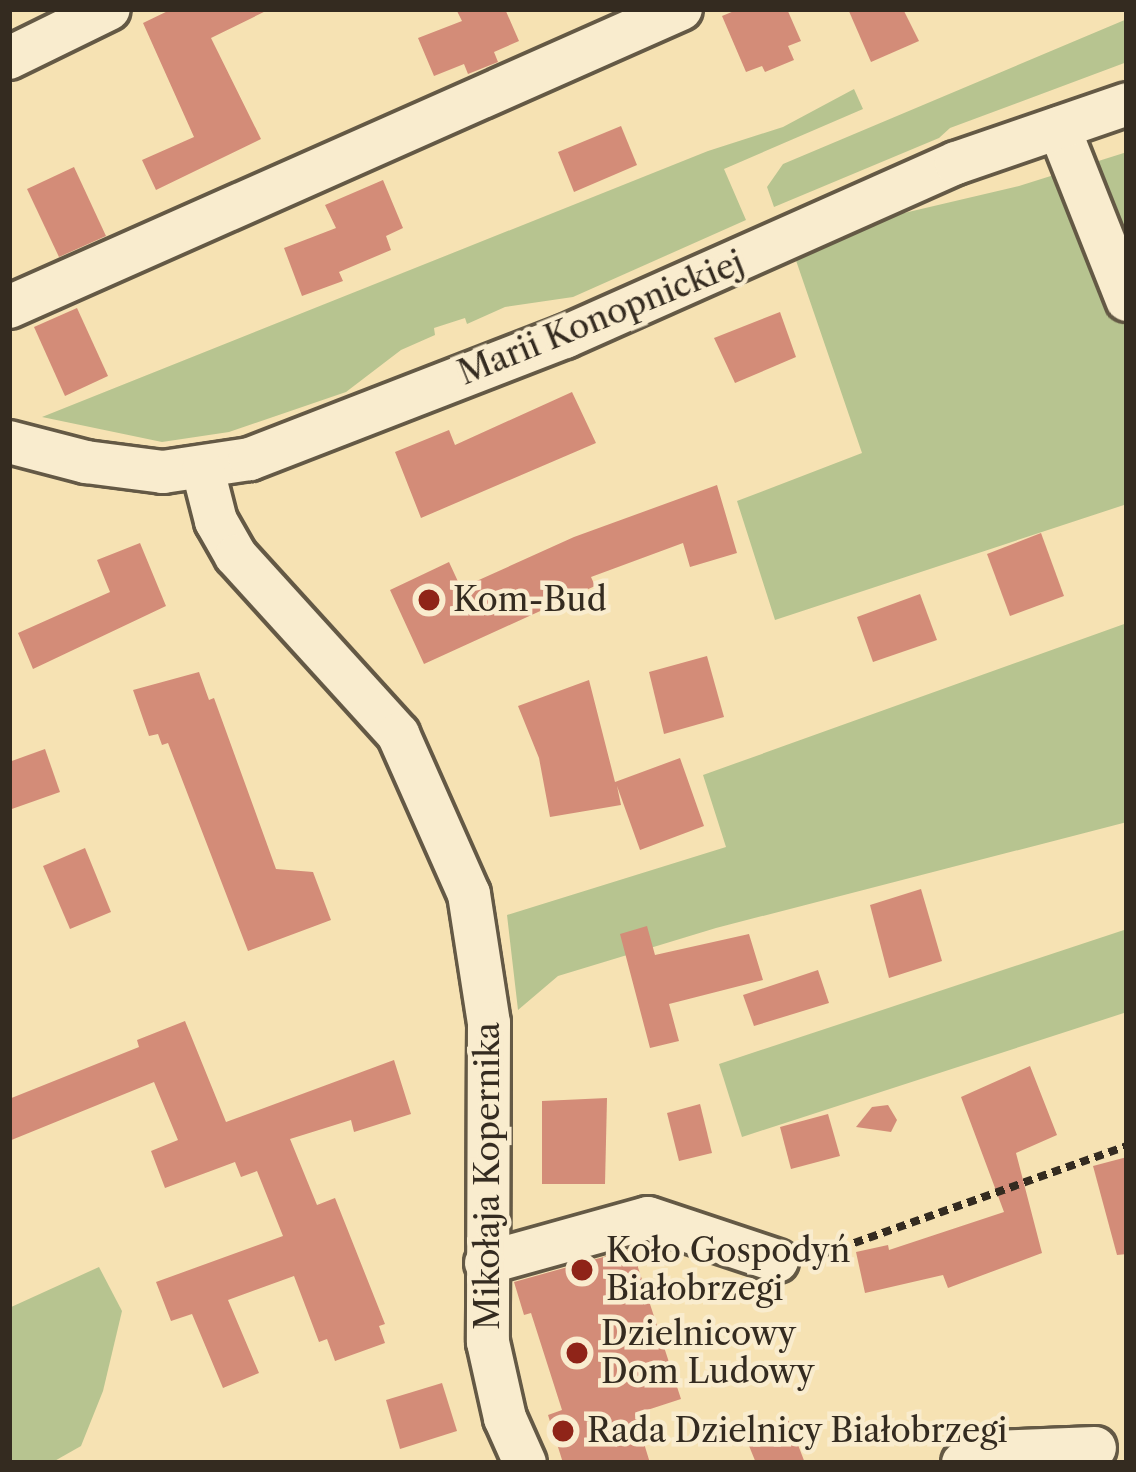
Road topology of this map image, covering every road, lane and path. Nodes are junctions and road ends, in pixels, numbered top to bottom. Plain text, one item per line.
1 (109, 9) edge
2 (681, 9) edge
3 (9, 58) edge
4 (1127, 104) edge
5 (1059, 128) junction
6 (1127, 300) edge
7 (9, 307) edge
8 (9, 442) edge
9 (203, 470) junction
10 (1127, 1146) edge
11 (777, 1261) joint
12 (486, 1263) junction
13 (1095, 1448) dead end
14 (525, 1463) edge
15 (963, 1463) edge

1 - 3 street
2 - 7 street
4 - 5 street, Marii Konopnickiej
5 - 6 street
5 - 9 street, Marii Konopnickiej
8 - 9 street, Marii Konopnickiej
9 - 12 street, Mikołaja Kopernika
10 - 11 path
11 - 12 street
12 - 14 street, Mikołaja Kopernika
13 - 15 street

